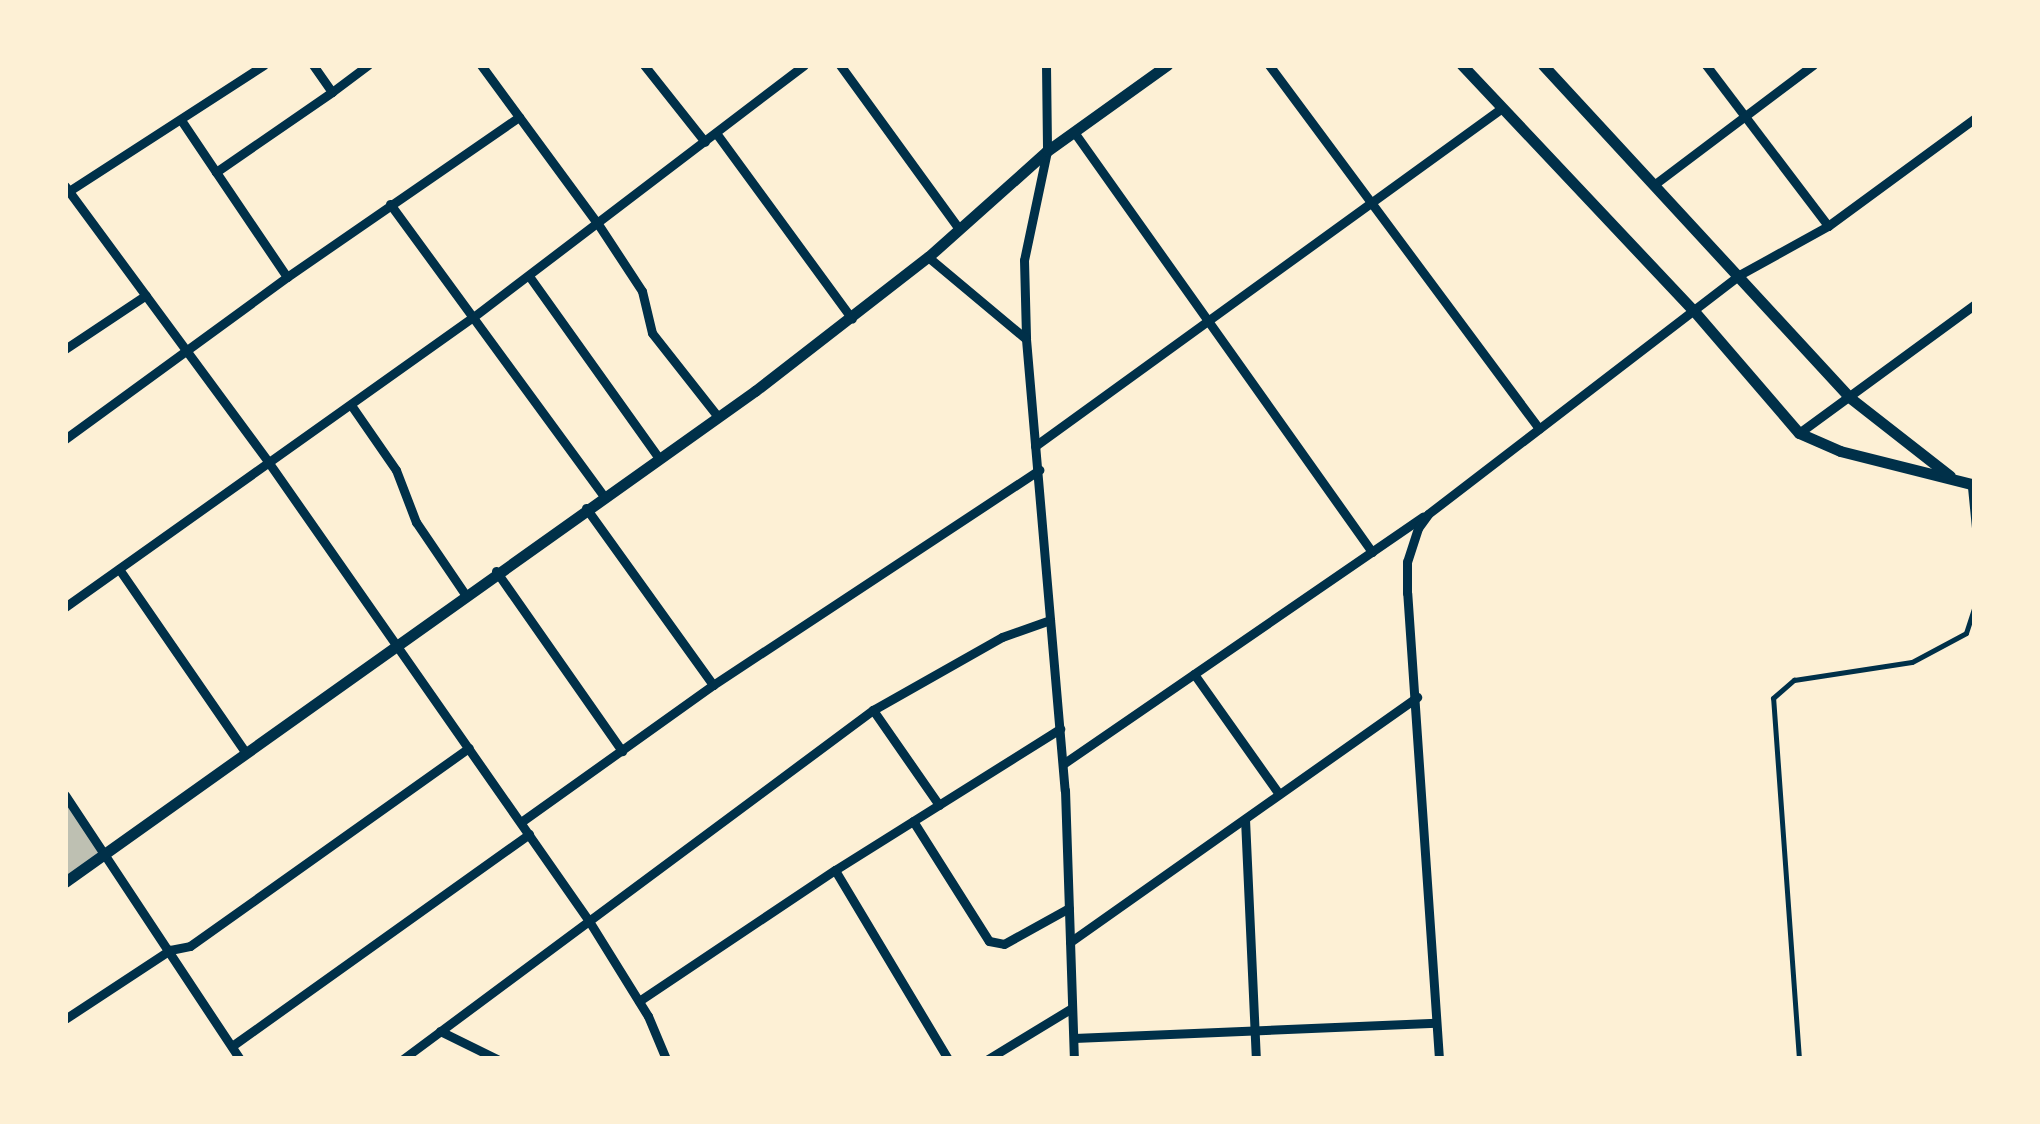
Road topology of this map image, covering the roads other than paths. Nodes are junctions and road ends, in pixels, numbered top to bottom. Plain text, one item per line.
1 (264, 65) edge
2 (313, 65) edge
3 (368, 65) edge
4 (480, 65) edge
5 (644, 65) edge
6 (804, 65) edge
7 (840, 65) edge
8 (1046, 65) edge
9 (1167, 65) edge
10 (1269, 65) edge
11 (1462, 65) edge
12 (1706, 65) edge
13 (1812, 65) edge
14 (1550, 67) edge
15 (332, 92) junction
16 (1502, 108) junction
17 (518, 117) junction
18 (1744, 117) junction
19 (1975, 118) edge
20 (181, 120) junction
21 (1074, 132) junction
22 (716, 133) junction
23 (705, 142) junction
24 (1047, 151) junction
25 (216, 172) junction
26 (1656, 184) junction
27 (67, 189) edge
28 (1371, 202) junction
29 (390, 204) junction
30 (598, 224) junction
31 (1828, 226) junction
32 (959, 229) junction
33 (928, 257) junction
34 (1741, 274) junction
35 (529, 276) junction
36 (287, 277) junction
37 (146, 295) junction
38 (1975, 304) edge
39 (1694, 310) junction
40 (472, 318) junction
41 (852, 319) junction
42 (1209, 322) junction
43 (1026, 339) junction
44 (65, 349) edge
45 (186, 350) junction
46 (1849, 398) junction
47 (351, 405) junction
48 (718, 417) junction
49 (1539, 428) junction
50 (1799, 433) junction
51 (65, 439) edge
52 (1035, 446) junction
53 (659, 458) junction
54 (269, 462) junction
55 (1039, 470) junction
56 (1968, 484) edge
57 (604, 496) junction
58 (586, 508) junction
59 (1428, 514) junction
60 (1975, 538) edge
61 (1372, 552) junction
62 (120, 568) junction
63 (496, 571) junction
64 (465, 594) junction
65 (1975, 606) edge
66 (65, 608) edge
67 (1050, 620) junction
68 (396, 643) junction
69 (1194, 674) junction
70 (713, 685) junction
71 (1417, 697) junction
72 (872, 710) junction
73 (1060, 729) junction
74 (469, 748) junction
75 (244, 750) junction
76 (622, 751) junction
77 (1062, 764) junction
78 (1279, 794) junction
79 (65, 795) edge
80 (939, 805) junction
81 (1245, 818) junction
82 (912, 821) junction
83 (521, 822) junction
84 (528, 834) junction
85 (106, 849) junction
86 (835, 870) junction
87 (65, 882) edge
88 (1069, 908) junction
89 (590, 921) junction
90 (1070, 942) junction
91 (170, 950) junction
92 (639, 1001) junction
93 (1072, 1008) junction
94 (65, 1020) edge
95 (1436, 1023) junction
96 (1254, 1029) junction
97 (440, 1031) junction
98 (1074, 1038) junction
99 (232, 1046) junction
100 (1799, 1058) edge
101 (240, 1059) edge
102 (403, 1059) edge
103 (498, 1059) edge
104 (666, 1059) edge
105 (948, 1059) edge
106 (988, 1059) edge
107 (1074, 1059) edge
108 (1256, 1059) edge
109 (1439, 1059) edge

1 - 20 street
2 - 15 street
3 - 15 street
4 - 17 street
5 - 23 street
6 - 22 street
7 - 32 street
8 - 24 street
9 - 21 street
10 - 28 street
11 - 16 street
12 - 18 street
13 - 18 street
14 - 26 street
15 - 25 street
16 - 28 street
16 - 39 street
17 - 29 street
17 - 30 street
18 - 26 street
18 - 31 street
19 - 31 street
20 - 25 street
20 - 27 street
21 - 24 street
21 - 42 street
22 - 23 street
22 - 41 street
23 - 30 street
24 - 32 street
24 - 43 street
25 - 36 street
26 - 34 street
27 - 37 street
28 - 42 street
28 - 49 street
29 - 36 street
29 - 40 street
30 - 35 street
30 - 48 street
31 - 34 street
32 - 33 street
33 - 41 street
33 - 43 street
34 - 39 street
34 - 46 street
35 - 40 street
35 - 53 street
36 - 45 street
37 - 44 street
37 - 45 street
38 - 46 street
39 - 49 street
39 - 50 street
40 - 47 street
40 - 57 street
41 - 48 street
42 - 52 street
42 - 61 street
43 - 52 street
45 - 51 street
45 - 54 street
46 - 50 street
46 - 56 street
47 - 54 street
47 - 64 street
48 - 53 street
49 - 59 street
50 - 56 street
52 - 55 street
53 - 57 street
54 - 62 street
54 - 68 street
55 - 67 street
55 - 70 street
56 - 60 lane
57 - 58 street
58 - 63 street
58 - 70 street
59 - 61 street
59 - 71 street
61 - 69 street
62 - 66 street
62 - 75 street
63 - 64 street
63 - 76 street
64 - 68 street
65 - 100 lane
67 - 72 street
67 - 73 street
68 - 74 street
68 - 75 street
69 - 77 street
69 - 78 street
70 - 76 street
71 - 78 street
71 - 95 street
72 - 80 street
72 - 89 street
73 - 77 street
73 - 80 street
74 - 83 street
74 - 91 street
75 - 85 street
76 - 83 street
77 - 88 street
78 - 81 street
79 - 85 street
80 - 82 street
81 - 90 street
81 - 96 street
82 - 86 street
82 - 88 street
83 - 84 street
84 - 89 street
84 - 99 street
85 - 87 street
85 - 91 street
86 - 92 street
86 - 105 street
88 - 90 street
89 - 92 street
89 - 97 street
90 - 93 street
91 - 94 street
91 - 99 street
92 - 104 street
93 - 98 street
93 - 106 street
95 - 96 street
95 - 109 street
96 - 98 street
96 - 108 street
97 - 102 street
97 - 103 street
98 - 107 street
99 - 101 street

